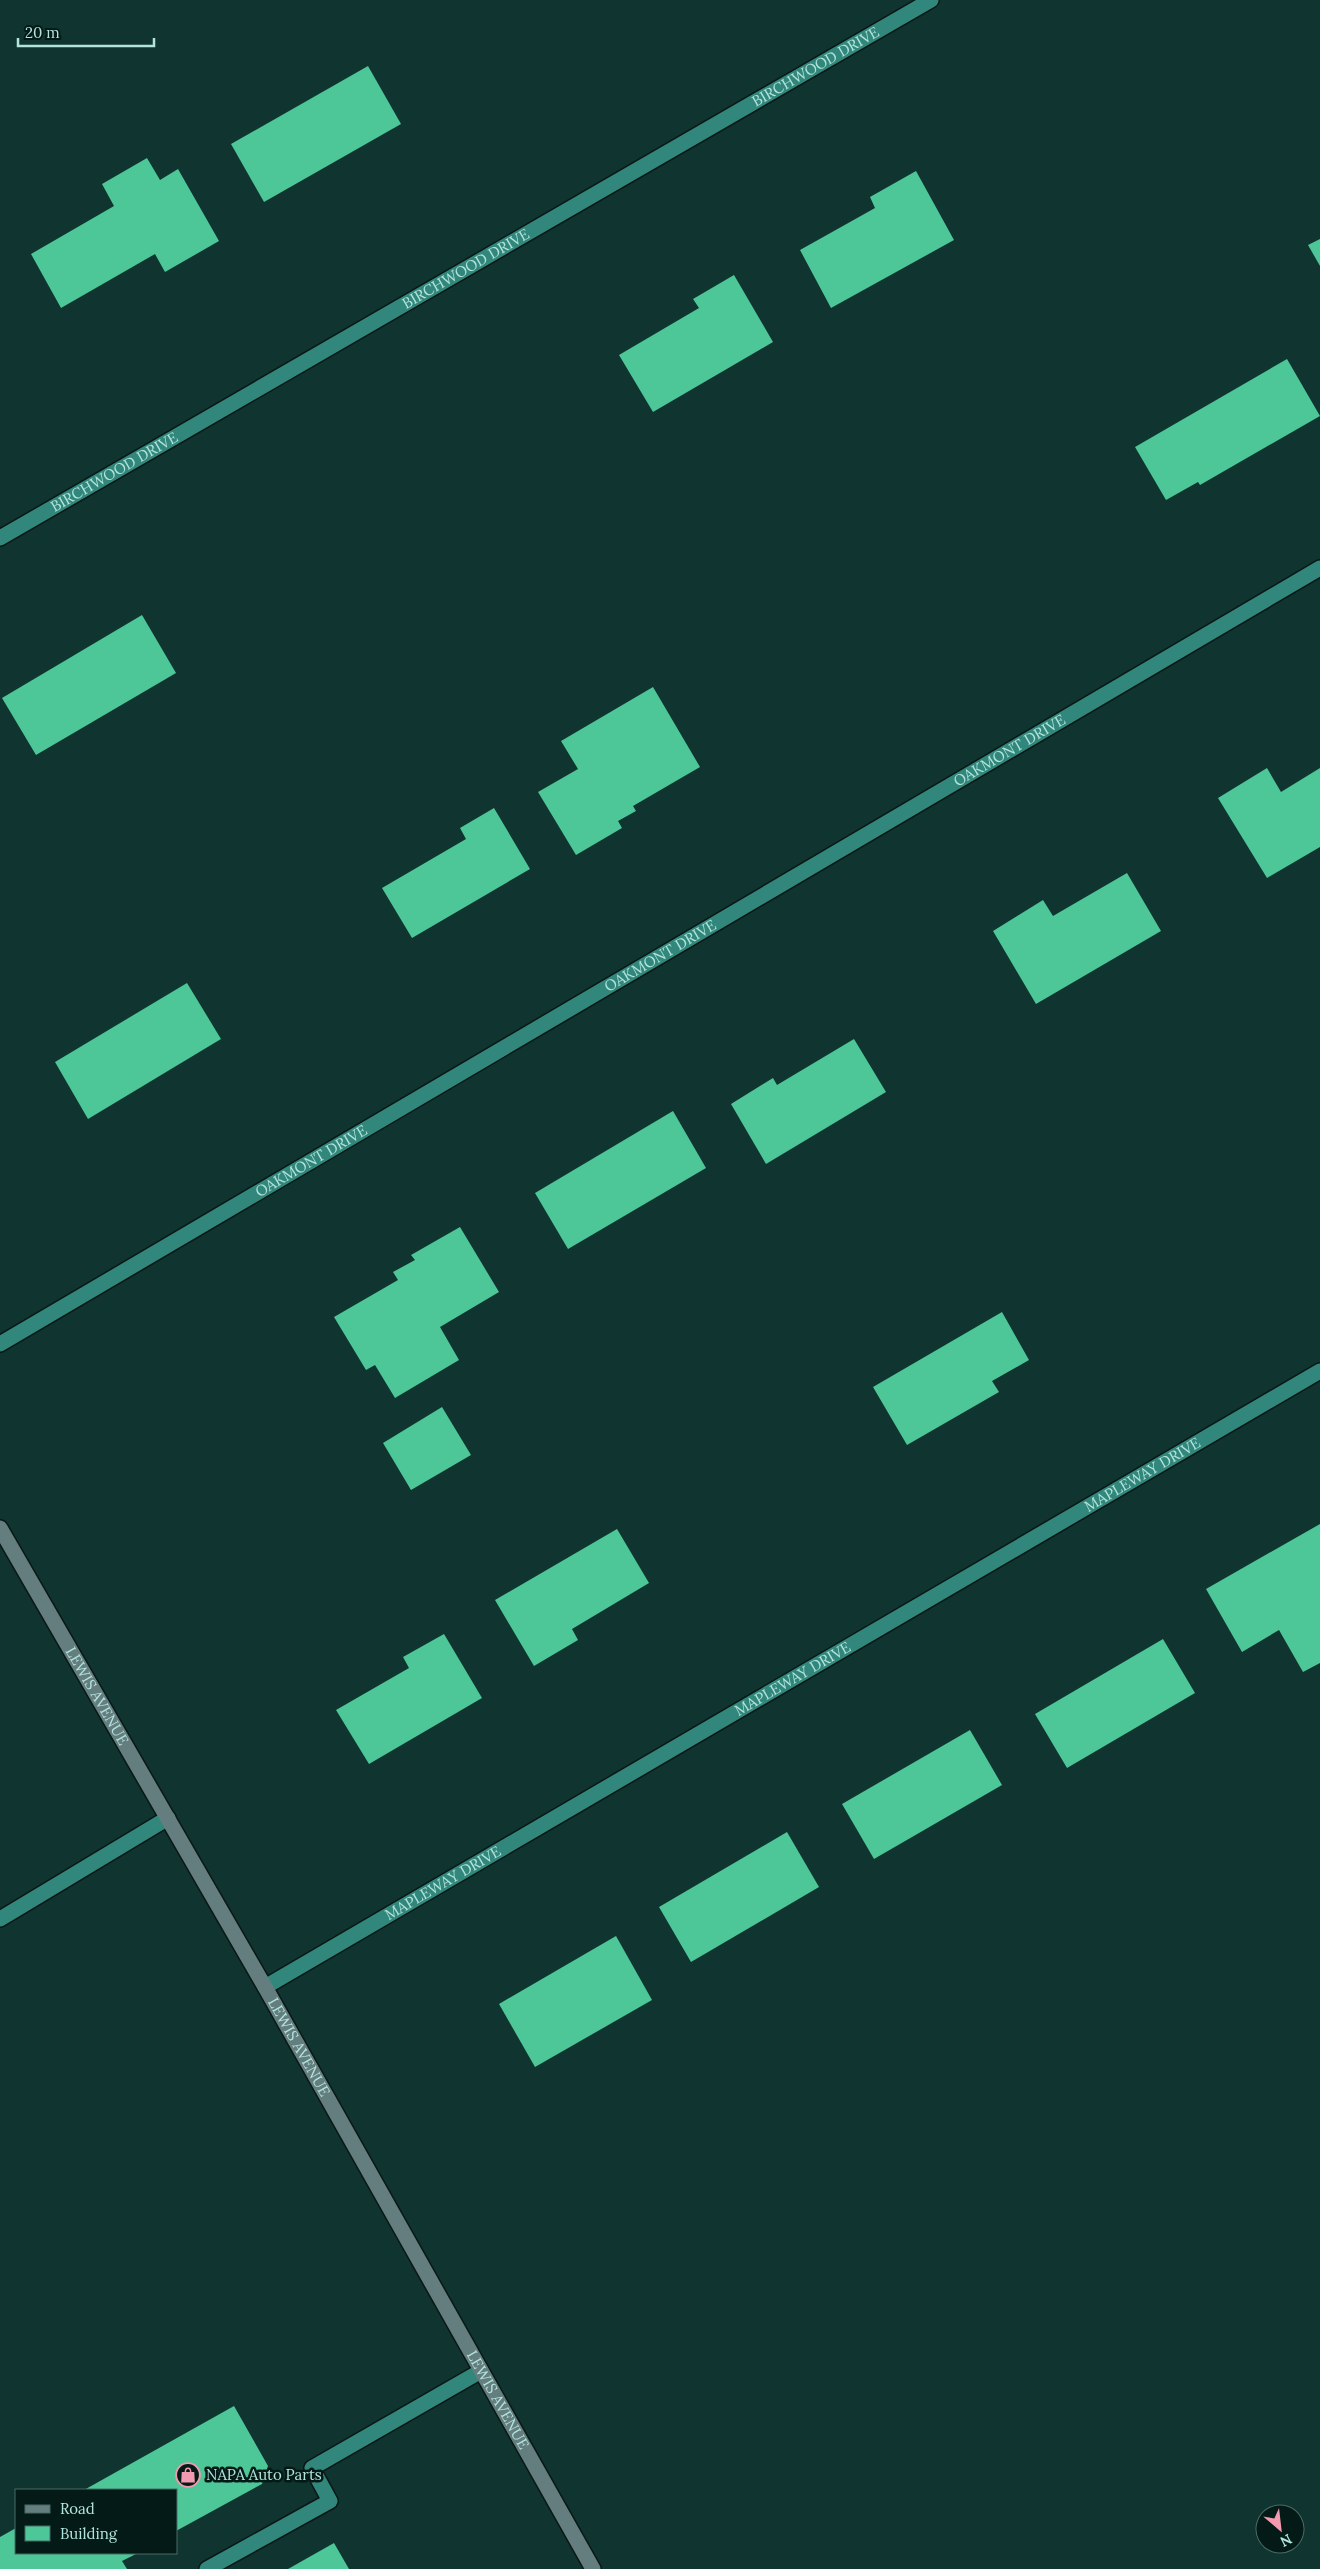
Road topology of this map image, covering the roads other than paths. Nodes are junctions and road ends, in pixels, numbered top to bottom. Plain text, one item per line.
1 (931, 0) edge
2 (0, 538) edge
3 (1320, 568) edge
4 (0, 1344) edge
5 (1320, 1371) edge
6 (0, 1528) edge
7 (168, 1818) junction
8 (0, 1919) edge
9 (265, 1987) junction
10 (481, 2370) junction
11 (206, 2569) edge
12 (593, 2569) edge

1 - 2 street, BIRCHWOOD DRIVE
3 - 4 street, OAKMONT DRIVE
5 - 9 street, MAPLEWAY DRIVE
6 - 7 main road, LEWIS AVENUE
7 - 8 street
7 - 9 main road, LEWIS AVENUE
9 - 10 main road, LEWIS AVENUE
10 - 11 street
10 - 12 main road, LEWIS AVENUE

